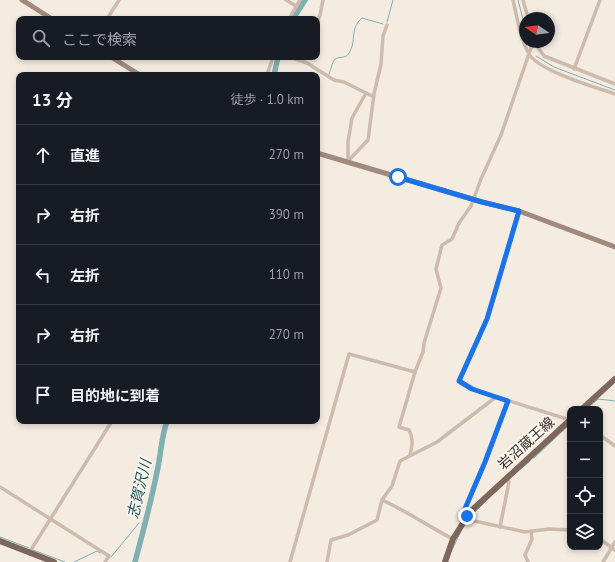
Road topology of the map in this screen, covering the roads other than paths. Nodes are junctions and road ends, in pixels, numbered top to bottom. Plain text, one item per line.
1 (22, 0) edge
2 (119, 0) edge
3 (286, 0) edge
4 (300, 0) edge
5 (323, 0) edge
6 (513, 0) edge
7 (524, 0) edge
8 (600, 0) edge
9 (296, 6) junction
10 (527, 12) edge
11 (47, 16) edge
12 (109, 16) edge
13 (291, 16) edge
14 (320, 16) edge
15 (387, 25) dead end
16 (532, 48) edge
17 (538, 48) edge
18 (529, 54) junction
19 (116, 60) edge
20 (272, 60) edge
21 (300, 60) edge
22 (574, 69) junction
23 (135, 72) edge
24 (269, 72) edge
25 (615, 84) edge
26 (366, 93) junction
27 (615, 94) edge
28 (374, 97) junction
29 (320, 155) edge
30 (348, 161) junction
31 (474, 200) junction
32 (519, 211) junction
33 (615, 247) edge
34 (415, 372) junction
35 (615, 379) edge
36 (496, 397) junction
37 (508, 401) junction
38 (585, 406) edge
39 (567, 419) edge
40 (567, 423) edge
41 (110, 424) edge
42 (603, 437) edge
43 (615, 446) edge
44 (410, 455) junction
45 (506, 478) junction
46 (0, 487) edge
47 (382, 500) junction
48 (466, 518) junction
49 (50, 519) junction
50 (500, 527) junction
51 (567, 530) edge
52 (531, 532) junction
53 (453, 539) junction
54 (0, 541) edge
55 (603, 541) edge
56 (615, 542) edge
57 (614, 549) edge
58 (29, 553) junction
59 (54, 562) edge
60 (105, 562) edge
61 (290, 562) edge
62 (327, 562) edge
63 (444, 562) edge
64 (528, 562) edge
65 (603, 562) edge

1 - 11 street
2 - 12 street
3 - 9 street
4 - 9 street
5 - 14 street
6 - 18 street
7 - 10 street
8 - 22 street
9 - 13 street
15 - 28 street
16 - 18 street
17 - 22 street
18 - 27 street
18 - 31 street
19 - 23 street
20 - 24 street
21 - 26 street
22 - 25 street
26 - 28 street
26 - 30 street
28 - 30 street
29 - 30 street
30 - 31 street
31 - 32 street
31 - 34 street
32 - 33 street
32 - 36 street
34 - 44 street
34 - 61 street
35 - 38 main road
36 - 37 street
36 - 44 street
37 - 39 street
37 - 48 street
40 - 45 main road, 岩沼蔵王線
41 - 49 street
42 - 43 street
44 - 47 street
45 - 48 main road, 岩沼蔵王線
45 - 50 street
46 - 49 street
47 - 53 street
47 - 62 street
48 - 50 street
48 - 53 main road, 岩沼蔵王線
49 - 58 street
49 - 60 street
50 - 52 street
51 - 52 street
52 - 64 street
53 - 63 main road, 岩沼蔵王線
54 - 58 main road
55 - 57 street
56 - 57 street
57 - 65 street
58 - 59 main road

